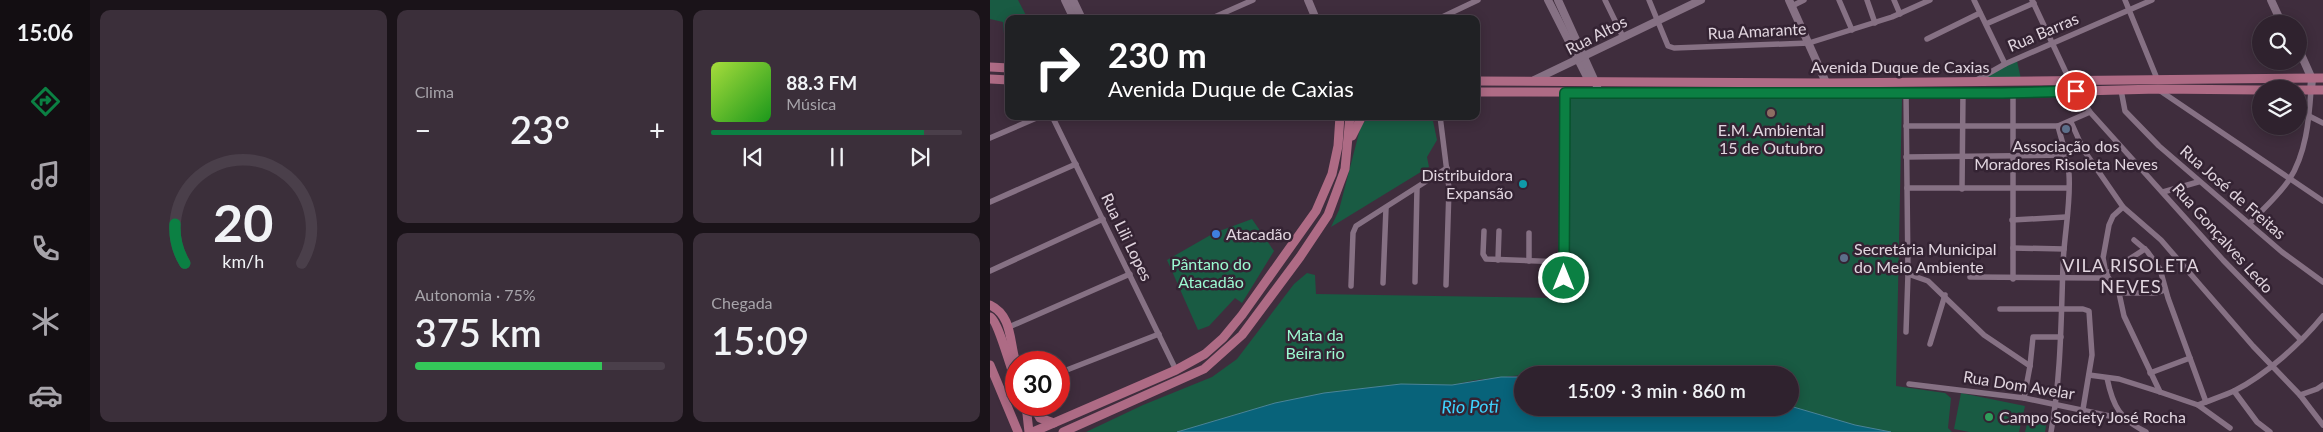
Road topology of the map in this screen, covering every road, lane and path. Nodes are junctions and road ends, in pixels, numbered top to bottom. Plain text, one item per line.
1 (1065, 0) edge
2 (1073, 0) edge
3 (1253, 0) edge
4 (1308, 0) edge
5 (1457, 0) edge
6 (1478, 0) edge
7 (1548, 0) edge
8 (1558, 0) edge
9 (1605, 0) edge
10 (1649, 0) edge
11 (1699, 0) edge
12 (1804, 0) edge
13 (1839, 0) edge
14 (1867, 0) edge
15 (1894, 0) edge
16 (1912, 0) edge
17 (1930, 0) edge
18 (1974, 0) edge
19 (2125, 0) edge
20 (2152, 0) edge
21 (2271, 0) edge
22 (2276, 0) edge
23 (2033, 1) edge
24 (1790, 3) edge
25 (1915, 7) junction
26 (1460, 8) junction
27 (2129, 11) junction
28 (1980, 13) junction
29 (1900, 14) junction
30 (1072, 15) edge
31 (1080, 15) edge
32 (1219, 15) edge
33 (1314, 15) edge
34 (1446, 15) edge
35 (2278, 15) edge
36 (2283, 15) edge
37 (1658, 19) junction
38 (1875, 23) junction
39 (1986, 24) junction
40 (1852, 30) junction
41 (1623, 37) junction
42 (1927, 39) dead end
43 (2052, 43) junction
44 (1809, 44) junction
45 (1581, 59) junction
46 (2005, 64) junction
47 (990, 67) edge
48 (1005, 68) edge
49 (2304, 70) edge
50 (2306, 70) edge
51 (2323, 78) edge
52 (990, 79) edge
53 (2309, 79) junction
54 (1005, 80) edge
55 (1480, 81) edge
56 (1592, 81) junction
57 (2070, 81) junction
58 (1531, 82) junction
59 (1975, 82) junction
60 (2158, 85) junction
61 (1828, 87) junction
62 (2121, 90) junction
63 (2252, 90) edge
64 (2307, 90) edge
65 (2311, 90) junction
66 (2323, 90) edge
67 (2076, 91) junction
68 (1480, 92) edge
69 (1594, 92) junction
70 (1565, 93) junction
71 (1906, 93) junction
72 (1963, 93) junction
73 (2013, 93) junction
74 (2090, 112) junction
75 (2309, 116) junction
76 (1032, 120) edge
77 (1054, 120) edge
78 (1335, 120) edge
79 (1340, 120) edge
80 (1350, 120) edge
81 (1360, 120) edge
82 (1441, 120) edge
83 (2071, 122) junction
84 (2323, 123) edge
85 (1906, 126) junction
86 (2012, 126) junction
87 (2058, 126) junction
88 (1962, 127) junction
89 (990, 138) edge
90 (1338, 146) junction
91 (1348, 148) junction
92 (2066, 155) junction
93 (1906, 157) junction
94 (1962, 157) junction
95 (2013, 157) junction
96 (1076, 164) junction
97 (1447, 168) junction
98 (2290, 178) junction
99 (2198, 182) junction
100 (1417, 188) junction
101 (1907, 188) junction
102 (2013, 188) junction
103 (2068, 188) junction
104 (1962, 189) junction
105 (2163, 192) junction
106 (2323, 200) edge
107 (990, 202) edge
108 (2123, 207) junction
109 (1386, 208) junction
110 (2066, 217) junction
111 (1103, 219) junction
112 (2012, 220) junction
113 (2250, 224) junction
114 (1484, 231) dead end
115 (1499, 231) dead end
116 (1530, 233) dead end
117 (2134, 240) dead end
118 (2013, 248) junction
119 (2064, 249) junction
120 (2144, 249) junction
121 (1498, 260) junction
122 (1529, 261) junction
123 (1564, 262) junction
124 (990, 271) edge
125 (1130, 274) junction
126 (1908, 274) junction
127 (2106, 275) junction
128 (1970, 277) dead end
129 (1564, 278) dead end
130 (2063, 278) junction
131 (2013, 279) junction
132 (1415, 282) dead end
133 (2323, 282) edge
134 (1383, 283) dead end
135 (1446, 285) dead end
136 (1351, 286) dead end
137 (2166, 290) junction
138 (2119, 293) junction
139 (1945, 295) junction
140 (990, 305) edge
141 (2000, 309) dead end
142 (2062, 309) junction
143 (2323, 316) edge
144 (990, 317) edge
145 (1009, 327) junction
146 (1906, 332) dead end
147 (1159, 334) junction
148 (2061, 337) junction
149 (2301, 340) junction
150 (1930, 344) dead end
151 (1012, 351) edge
152 (1005, 353) edge
153 (2190, 358) junction
154 (2272, 365) junction
155 (990, 366) edge
156 (2030, 366) junction
157 (1070, 369) edge
158 (1176, 370) junction
159 (2150, 373) junction
160 (2089, 375) junction
161 (2107, 378) junction
162 (990, 381) edge
163 (1909, 384) dead end
164 (2323, 385) edge
165 (2234, 391) junction
166 (2160, 392) junction
167 (2300, 395) junction
168 (2024, 398) junction
169 (2206, 402) junction
170 (2056, 404) junction
171 (2198, 405) junction
172 (2083, 409) junction
173 (1078, 413) junction
174 (1027, 416) edge
175 (1039, 416) edge
176 (2124, 419) junction
177 (1011, 420) junction
178 (1054, 423) junction
179 (1082, 424) junction
180 (2323, 425) edge
181 (2230, 428) dead end
182 (1014, 432) edge
183 (1018, 432) edge
184 (1029, 432) edge
185 (1034, 432) edge
186 (1063, 432) edge
187 (2050, 432) edge
188 (2146, 432) edge
189 (2270, 432) edge

1 - 30 street
2 - 31 street
3 - 32 street
4 - 33 street
5 - 26 street
6 - 26 street
7 - 45 street
8 - 45 street
9 - 41 street
10 - 37 street
11 - 37 street, Rua Altos
12 - 24 street
13 - 40 street
14 - 38 street
15 - 29 street
16 - 25 street
17 - 25 street, Rua Amarante
18 - 28 street
19 - 27 street
20 - 27 street, Rua Barras
21 - 35 street
22 - 36 street
23 - 39 street
23 - 43 street, Rua Gonçalves Ledo
24 - 44 street
25 - 29 street, Rua Amarante
26 - 34 street
27 - 43 street, Rua Barras
27 - 60 street
28 - 39 street
28 - 42 street
29 - 38 street, Rua Amarante
37 - 41 street, Rua Altos
37 - 44 street, Rua Amarante
38 - 40 street, Rua Amarante
39 - 46 street
40 - 44 street, Rua Amarante
41 - 45 street, Rua Altos
43 - 46 street, Rua Barras
43 - 57 street, Rua Gonçalves Ledo
44 - 61 street
45 - 56 street
45 - 58 street, Rua Altos
46 - 59 street, Rua Barras
47 - 48 main road
49 - 53 street
50 - 53 street
51 - 53 main road, Avenida Duque de Caxias
52 - 54 main road
53 - 60 main road, Avenida Duque de Caxias
53 - 65 street
55 - 58 main road, Avenida Duque de Caxias
56 - 58 main road, Avenida Duque de Caxias
56 - 61 main road, Avenida Duque de Caxias
56 - 69 street
57 - 59 main road, Avenida Duque de Caxias
57 - 60 main road, Avenida Duque de Caxias
57 - 67 street, Rua Gonçalves Ledo
59 - 61 main road, Avenida Duque de Caxias
60 - 62 main road, Avenida Duque de Caxias
60 - 63 main road, Avenida Duque de Caxias
60 - 98 street
61 - 69 main road, Avenida Duque de Caxias
61 - 71 main road, Avenida Duque de Caxias
62 - 67 main road, Avenida Duque de Caxias
62 - 99 street, Rua José de Freitas
64 - 65 main road
65 - 66 main road
65 - 75 street
67 - 73 main road, Avenida Duque de Caxias
67 - 74 street, Rua Gonçalves Ledo
68 - 70 main road, Avenida Duque de Caxias
69 - 70 main road, Avenida Duque de Caxias
70 - 123 street
71 - 72 main road, Avenida Duque de Caxias
71 - 85 street
72 - 73 main road, Avenida Duque de Caxias
72 - 88 street
73 - 86 street
74 - 83 street
74 - 105 street, Rua Gonçalves Ledo
75 - 84 street
75 - 98 street
76 - 89 street
77 - 96 street, Rua Lili Lopes
78 - 90 main road
79 - 90 main road
80 - 91 main road
81 - 91 main road
82 - 97 street
83 - 87 street
83 - 108 street
85 - 88 street
85 - 93 street
86 - 87 street
86 - 88 street
86 - 95 street
87 - 92 street
88 - 94 street
90 - 158 main road
91 - 179 main road
92 - 95 street
92 - 103 street
93 - 94 street
93 - 101 street
94 - 95 street
94 - 104 street
95 - 102 street
96 - 107 street
96 - 111 street, Rua Lili Lopes
97 - 100 street
97 - 135 street
98 - 106 street
98 - 113 street
99 - 105 street
99 - 113 street, Rua José de Freitas
100 - 109 street
100 - 132 street
101 - 104 street
101 - 126 street
102 - 103 street
102 - 104 street
102 - 112 street
103 - 110 street
105 - 149 street, Rua Gonçalves Ledo
108 - 127 street
108 - 154 street
109 - 134 street
109 - 136 street
110 - 112 street
110 - 119 street
111 - 124 street
111 - 125 street, Rua Lili Lopes
112 - 118 street
113 - 133 street, Rua José de Freitas
114 - 121 street
115 - 121 street
116 - 122 street
117 - 120 street
118 - 119 street
118 - 131 street
119 - 130 street
120 - 127 street
120 - 137 street
121 - 122 street
122 - 123 street
123 - 129 street
125 - 145 street
125 - 147 street, Rua Lili Lopes
126 - 139 street
126 - 146 street
127 - 130 street
127 - 138 street
128 - 131 street
130 - 131 street
130 - 142 street
137 - 138 street
137 - 153 street
138 - 159 street
139 - 150 street
139 - 156 street
140 - 145 main road
141 - 142 street
142 - 148 street
142 - 160 street
143 - 149 street
144 - 152 main road
145 - 151 main road
147 - 157 street
147 - 158 street, Rua Lili Lopes
148 - 156 street
148 - 170 street
149 - 154 street
153 - 159 street
153 - 169 street
154 - 165 street
154 - 167 street
155 - 177 main road
156 - 168 street
158 - 173 main road
159 - 166 street
160 - 161 street
160 - 172 street
161 - 166 street
161 - 176 street, Rua Dom Avelar
162 - 177 main road
163 - 168 street, Rua Dom Avelar
164 - 167 street
165 - 169 street
165 - 189 street
166 - 171 street
167 - 180 street
168 - 170 street, Rua Dom Avelar
169 - 171 street
170 - 172 street, Rua Dom Avelar
170 - 187 street
171 - 181 street
172 - 176 street, Rua Dom Avelar
173 - 178 main road
173 - 179 main road
174 - 184 main road
175 - 178 main road
176 - 188 street, Rua Dom Avelar
177 - 182 main road
177 - 183 main road
178 - 185 main road
179 - 186 main road

